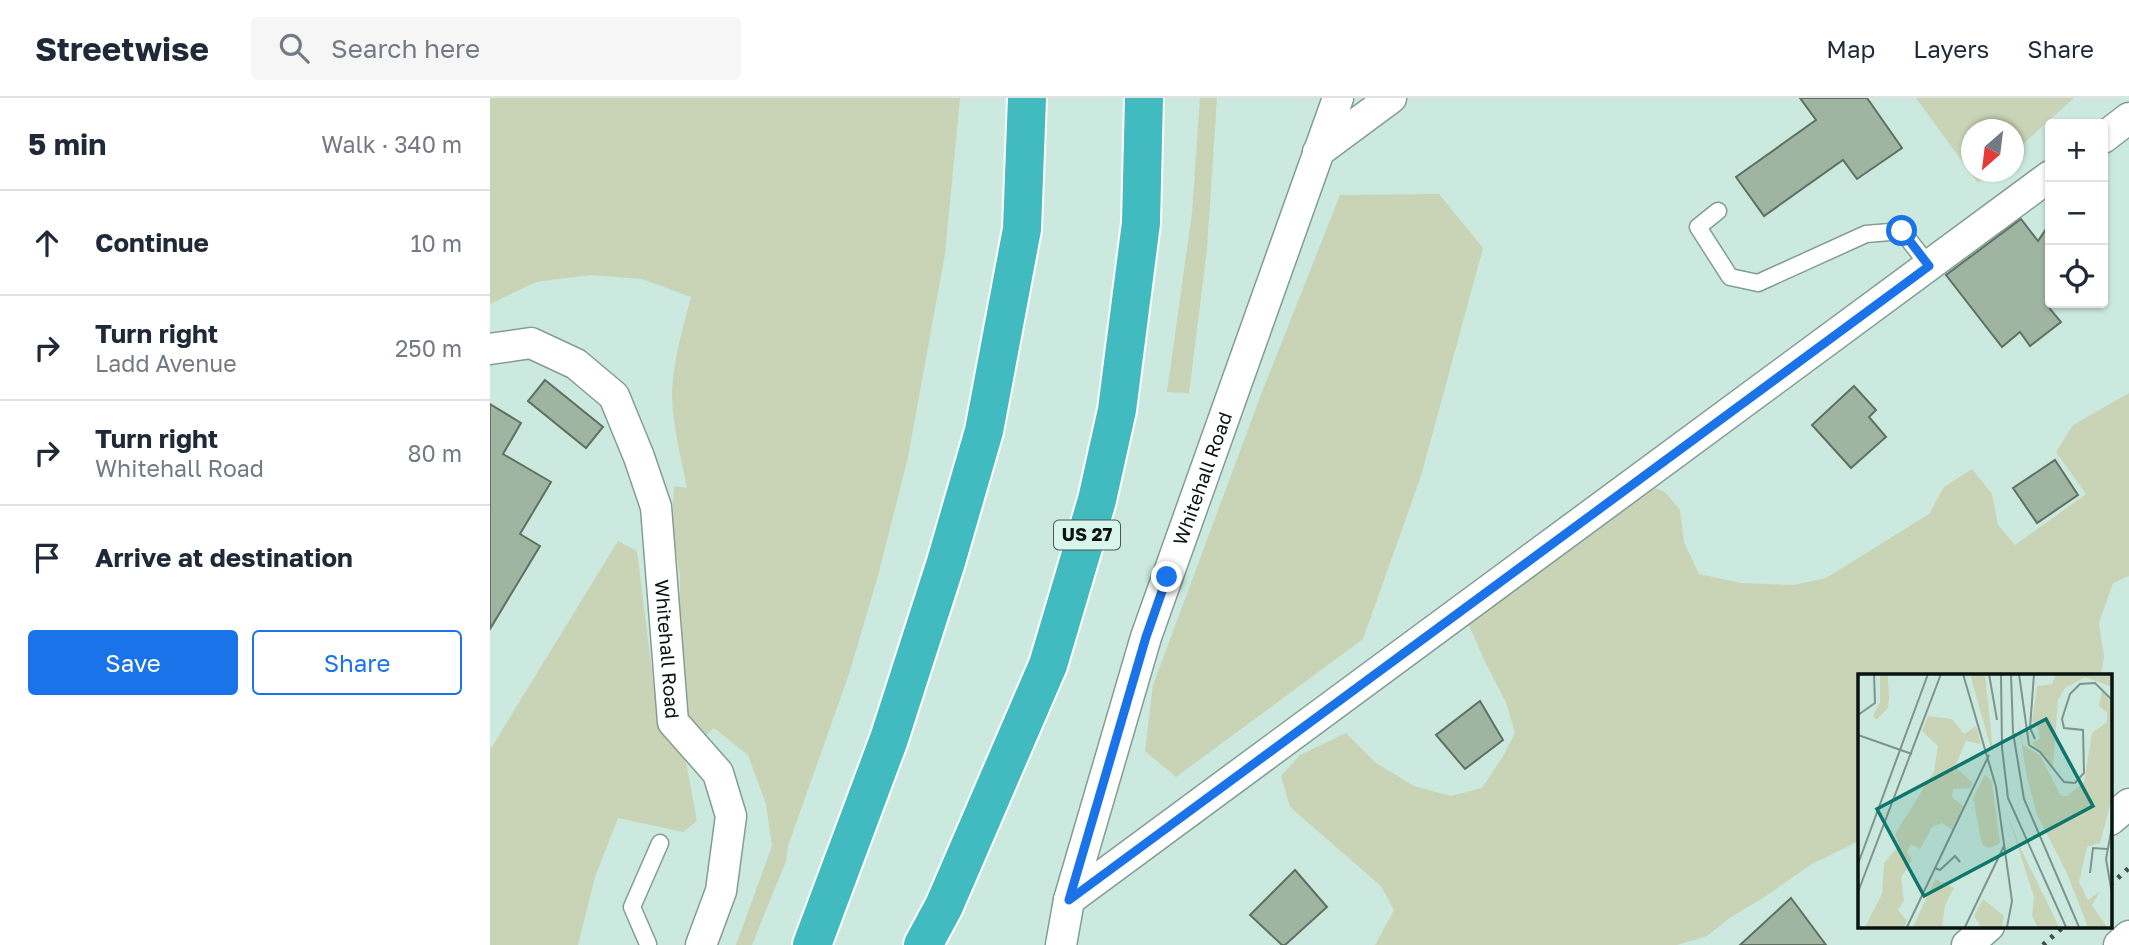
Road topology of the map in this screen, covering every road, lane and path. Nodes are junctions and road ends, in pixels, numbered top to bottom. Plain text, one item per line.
1 (1027, 98) edge
2 (1144, 98) edge
3 (1338, 98) edge
4 (1391, 98) edge
5 (2129, 118) edge
6 (2108, 134) edge
7 (1318, 152) junction
8 (2045, 180) edge
9 (1718, 211) dead end
10 (1929, 266) junction
11 (490, 349) edge
12 (2129, 804) edge
13 (2112, 818) edge
14 (660, 842) dead end
15 (1069, 900) junction
16 (944, 906) junction
17 (1987, 928) edge
18 (2129, 936) edge
19 (648, 945) edge
20 (701, 945) edge
21 (811, 945) edge
22 (923, 945) edge
23 (930, 945) edge
24 (1061, 945) edge
25 (1968, 945) edge
26 (2119, 945) edge

1 - 21 highway
2 - 16 highway, US 27
3 - 7 street, Whitehall Road
4 - 7 street
5 - 6 street
7 - 15 street, Whitehall Road
8 - 10 street
9 - 10 lane
10 - 15 street
11 - 20 street, Whitehall Road
12 - 13 street
14 - 19 lane
15 - 24 street, Whitehall Road
16 - 22 highway, US 27
16 - 23 highway
17 - 25 street
18 - 26 street

